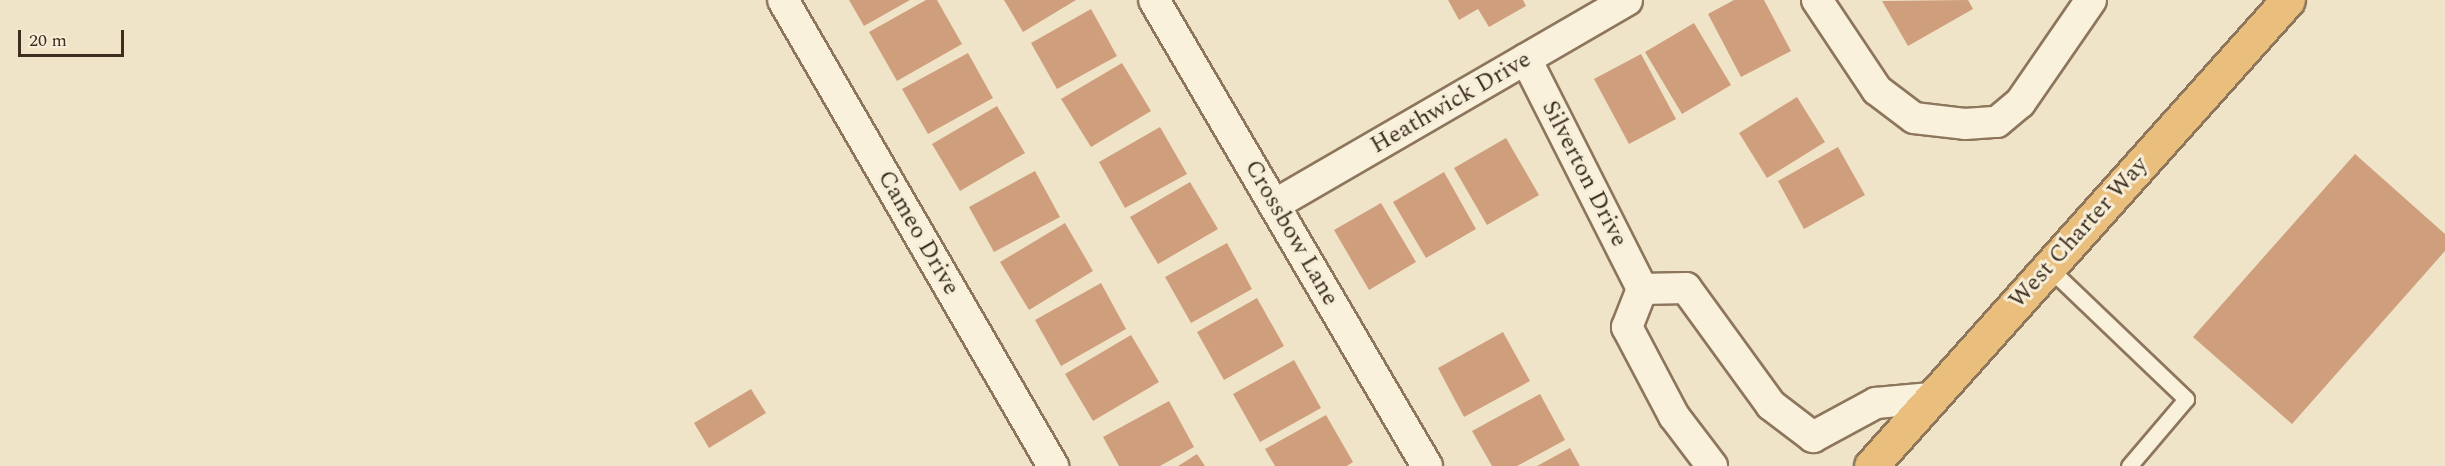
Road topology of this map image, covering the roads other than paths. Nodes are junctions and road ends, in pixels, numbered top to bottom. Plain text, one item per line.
1 (783, 0) edge
2 (1154, 0) edge
3 (1627, 0) edge
4 (1817, 0) edge
5 (2091, 0) edge
6 (2288, 0) edge
7 (1526, 59) junction
8 (1274, 205) junction
9 (2048, 267) junction
10 (1642, 289) junction
11 (1931, 398) junction
12 (1053, 466) edge
13 (1427, 466) edge
14 (1712, 466) edge
15 (1871, 466) edge
16 (2129, 466) edge

1 - 12 street, Cameo Drive
2 - 8 street, Crossbow Lane
3 - 7 street, Heathwick Drive
4 - 5 street
6 - 9 highway, West Charter Way
7 - 8 street, Heathwick Drive
7 - 10 street, Silverton Drive
8 - 13 street, Crossbow Lane
9 - 11 highway, West Charter Way
9 - 16 lane
10 - 11 street
10 - 14 street
11 - 15 highway, West Charter Way

